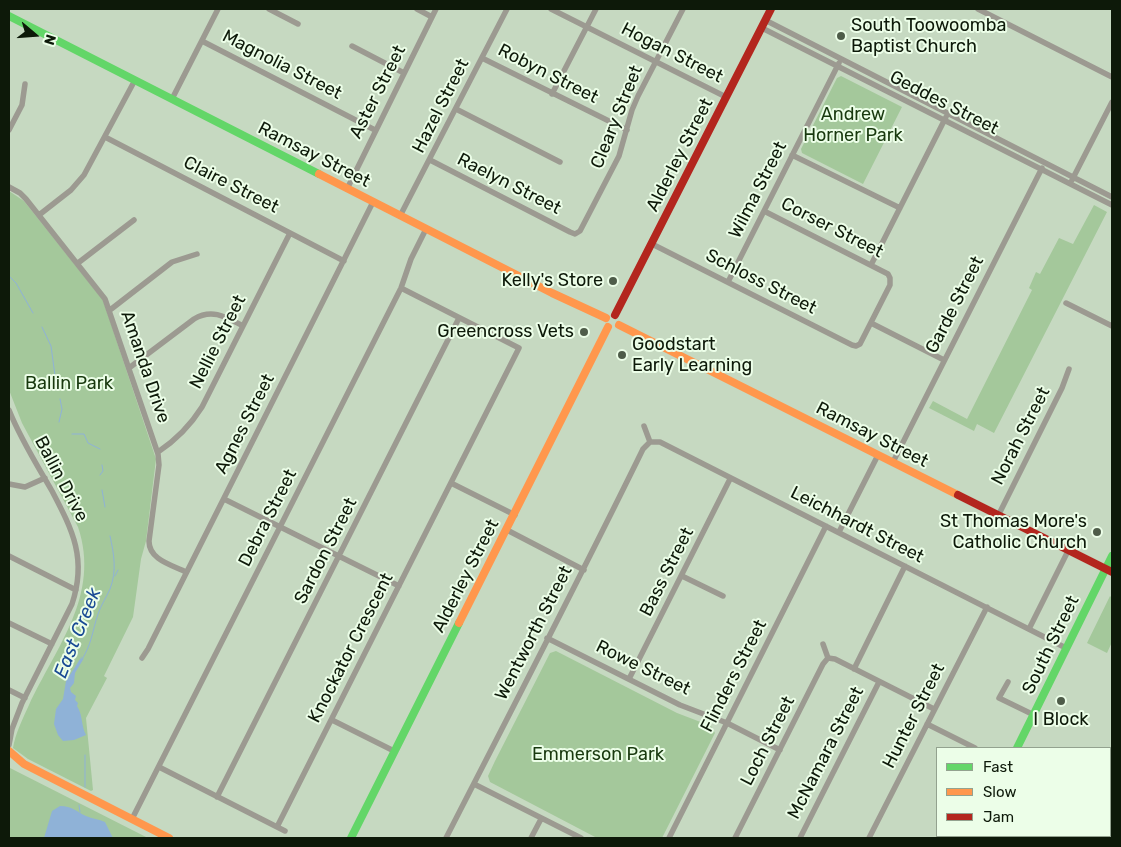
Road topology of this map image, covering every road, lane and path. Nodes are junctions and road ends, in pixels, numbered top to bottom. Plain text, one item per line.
1 (218, 9) edge
2 (269, 9) edge
3 (417, 9) edge
4 (436, 9) edge
5 (507, 9) edge
6 (551, 9) edge
7 (596, 9) edge
8 (683, 9) edge
9 (771, 9) edge
10 (978, 9) edge
11 (9, 16) edge
12 (432, 17) junction
13 (765, 20) junction
14 (298, 24) dead end
15 (586, 27) junction
16 (762, 28) junction
17 (202, 41) junction
18 (352, 46) dead end
19 (482, 58) junction
20 (841, 58) junction
21 (656, 61) junction
22 (837, 66) junction
23 (404, 73) junction
24 (1112, 77) edge
25 (135, 80) junction
26 (24, 84) dead end
27 (552, 94) junction
28 (726, 97) junction
29 (172, 99) junction
30 (1112, 102) edge
31 (456, 109) junction
32 (948, 113) junction
33 (945, 120) junction
34 (9, 130) edge
35 (375, 130) junction
36 (627, 130) junction
37 (105, 137) junction
38 (792, 155) junction
39 (430, 160) junction
40 (560, 162) dead end
41 (1044, 162) junction
42 (1041, 169) junction
43 (1074, 177) junction
44 (1070, 184) junction
45 (9, 188) edge
46 (347, 188) junction
47 (1112, 197) edge
48 (373, 202) junction
49 (1112, 205) edge
50 (900, 208) junction
51 (764, 211) junction
52 (39, 215) junction
53 (400, 216) junction
54 (134, 220) dead end
55 (426, 229) junction
56 (290, 233) junction
57 (575, 234) joint
58 (652, 244) junction
59 (197, 254) dead end
60 (344, 260) junction
61 (78, 263) junction
62 (871, 264) junction
63 (728, 282) junction
64 (401, 288) junction
65 (1066, 303) dead end
66 (110, 310) junction
67 (615, 315) junction
68 (459, 318) junction
69 (606, 318) junction
70 (871, 323) junction
71 (619, 325) junction
72 (243, 326) junction
73 (1112, 326) edge
74 (608, 327) junction
75 (944, 360) junction
76 (129, 368) junction
77 (1069, 369) dead end
78 (9, 410) edge
79 (644, 426) dead end
80 (650, 442) junction
81 (158, 452) junction
82 (878, 455) junction
83 (893, 462) junction
84 (45, 478) junction
85 (730, 479) junction
86 (451, 483) junction
87 (9, 484) edge
88 (224, 499) junction
89 (515, 515) junction
90 (998, 516) junction
91 (280, 526) junction
92 (826, 526) junction
93 (507, 530) junction
94 (839, 532) junction
95 (1068, 551) junction
96 (9, 556) edge
97 (340, 556) junction
98 (1112, 556) edge
99 (905, 566) junction
100 (584, 570) junction
101 (1109, 571) edge
102 (186, 572) junction
103 (682, 576) junction
104 (399, 586) junction
105 (76, 590) junction
106 (723, 596) dead end
107 (987, 607) junction
108 (9, 623) edge
109 (1029, 629) junction
110 (547, 638) junction
111 (52, 644) junction
112 (823, 644) dead end
113 (1066, 648) junction
114 (142, 658) dead end
115 (828, 658) junction
116 (854, 669) junction
117 (629, 679) junction
118 (880, 682) junction
119 (1008, 682) dead end
120 (9, 690) edge
121 (25, 698) junction
122 (934, 709) junction
123 (1034, 715) junction
124 (332, 720) junction
125 (727, 723) junction
126 (927, 724) junction
127 (10, 731) edge
128 (9, 745) edge
129 (972, 747) edge
130 (1018, 747) edge
131 (780, 750) junction
132 (394, 751) junction
133 (9, 752) edge
134 (9, 760) edge
135 (24, 764) junction
136 (159, 768) junction
137 (474, 784) junction
138 (217, 796) junction
139 (542, 818) junction
140 (132, 820) junction
141 (277, 827) junction
142 (285, 831) dead end
143 (169, 838) edge
144 (351, 838) edge
145 (446, 838) edge
146 (531, 838) edge
147 (581, 838) edge
148 (669, 838) edge
149 (735, 838) edge
150 (800, 838) edge
151 (869, 838) edge

1 - 17 street
2 - 14 street
3 - 12 street
4 - 12 street, Aster Street
5 - 19 street, Hazel Street
6 - 15 street, Hogan Street
7 - 15 street
8 - 21 street, Cleary Street
9 - 13 street, Alderley Street
10 - 24 street
11 - 25 street, Ramsay Street
12 - 23 street, Aster Street
13 - 16 street, Alderley Street
13 - 20 street, Geddes Street
15 - 21 street, Hogan Street
15 - 27 street
16 - 22 street, Geddes Street
16 - 28 street, Alderley Street
17 - 29 street
17 - 35 street, Magnolia Street
18 - 23 street
19 - 27 street, Robyn Street
19 - 31 street, Hazel Street
20 - 22 street, Wilma Street
20 - 32 street, Geddes Street
21 - 28 street, Hogan Street
21 - 36 street, Cleary Street
22 - 33 street, Geddes Street
22 - 38 street, Wilma Street
23 - 35 street, Aster Street
25 - 29 street, Ramsay Street
25 - 37 street
26 - 34 street
27 - 36 street, Robyn Street
28 - 58 street, Alderley Street
29 - 46 street, Ramsay Street
30 - 43 street
31 - 39 street, Hazel Street
31 - 40 street
32 - 33 street
32 - 41 street, Geddes Street
33 - 42 street, Geddes Street
33 - 50 street
35 - 46 street, Aster Street
36 - 57 street, Cleary Street
37 - 52 street
37 - 56 street, Claire Street
38 - 50 street
38 - 51 street, Wilma Street
39 - 53 street, Hazel Street
39 - 57 street, Raelyn Street
41 - 42 street, Garde Street
41 - 43 street, Geddes Street
42 - 44 street, Geddes Street
42 - 75 street, Garde Street
43 - 44 street
43 - 47 street, Geddes Street
44 - 49 street, Geddes Street
45 - 52 street, Amanda Drive
46 - 48 street, Ramsay Street
48 - 53 street, Ramsay Street
48 - 60 street, Agnes Street
50 - 62 street
51 - 62 street, Corser Street
51 - 63 street, Wilma Street
52 - 61 street, Amanda Drive
53 - 55 street, Ramsay Street
54 - 61 street
55 - 64 street, Debra Street
55 - 69 street, Ramsay Street
56 - 60 street, Claire Street
56 - 72 street, Nellie Street
58 - 63 street, Schloss Street
58 - 67 street, Alderley Street
59 - 66 street
60 - 88 street, Agnes Street
61 - 66 street, Amanda Drive
62 - 70 street, Corser Street
63 - 70 street, Schloss Street
64 - 68 street, Knockator Crescent
64 - 91 street, Debra Street
65 - 73 street
66 - 76 street, Amanda Drive
67 - 69 street
67 - 71 street
68 - 86 street, Knockator Crescent
68 - 97 street, Sardon Street
69 - 74 street
70 - 75 street
71 - 74 street
71 - 82 street, Ramsay Street
72 - 76 street
72 - 81 street, Nellie Street
74 - 89 street, Alderley Street
75 - 83 street, Garde Street
76 - 81 street, Amanda Drive
77 - 90 street, Norah Street
78 - 84 street, Ballin Drive
79 - 80 street
80 - 85 street, Leichhardt Street
80 - 100 street, Wentworth Street
81 - 102 street, Amanda Drive
82 - 83 street, Ramsay Street
82 - 94 street
83 - 90 street, Ramsay Street
84 - 87 street
84 - 105 street, Ballin Drive
85 - 92 street, Leichhardt Street
85 - 103 street, Bass Street
86 - 89 street
86 - 104 street, Knockator Crescent
88 - 91 street
88 - 102 street, Agnes Street
89 - 93 street, Alderley Street
90 - 95 street, Ramsay Street
91 - 97 street
91 - 136 street, Debra Street
92 - 94 street, Leichhardt Street
92 - 125 street, Flinders Street
93 - 100 street
93 - 132 street, Alderley Street
94 - 99 street, Leichhardt Street
95 - 101 street, Ramsay Street
95 - 109 street
96 - 105 street
97 - 104 street
97 - 138 street, Sardon Street
98 - 101 street, South Street
99 - 107 street, Leichhardt Street
99 - 116 street
100 - 110 street, Wentworth Street
101 - 113 street, South Street
102 - 114 street, Agnes Street
103 - 106 street
103 - 117 street, Bass Street
104 - 124 street, Knockator Crescent
105 - 111 street, Ballin Drive
107 - 109 street, Leichhardt Street
107 - 122 street, Hunter Street
108 - 111 street
109 - 113 street, Leichhardt Street
110 - 117 street, Rowe Street
110 - 137 street, Wentworth Street
111 - 121 street, Ballin Drive
112 - 115 street
113 - 123 street, South Street
115 - 116 street
115 - 131 street, Loch Street
116 - 118 street
117 - 125 street, Rowe Street
118 - 122 street
118 - 150 street, McNamara Street
119 - 123 street
120 - 121 street
121 - 127 street, Ballin Drive
122 - 126 street, Hunter Street
123 - 130 street, South Street
124 - 132 street
124 - 141 street, Knockator Crescent
125 - 131 street, Rowe Street
125 - 148 street, Flinders Street
126 - 129 street
126 - 151 street, Hunter Street
127 - 128 street, Ballin Drive
131 - 149 street, Loch Street
132 - 144 street, Alderley Street
133 - 135 street
134 - 135 street
135 - 140 street
136 - 138 street
136 - 140 street, Debra Street
137 - 139 street
137 - 145 street, Wentworth Street
138 - 141 street
139 - 146 street
139 - 147 street
140 - 143 street
141 - 142 street

